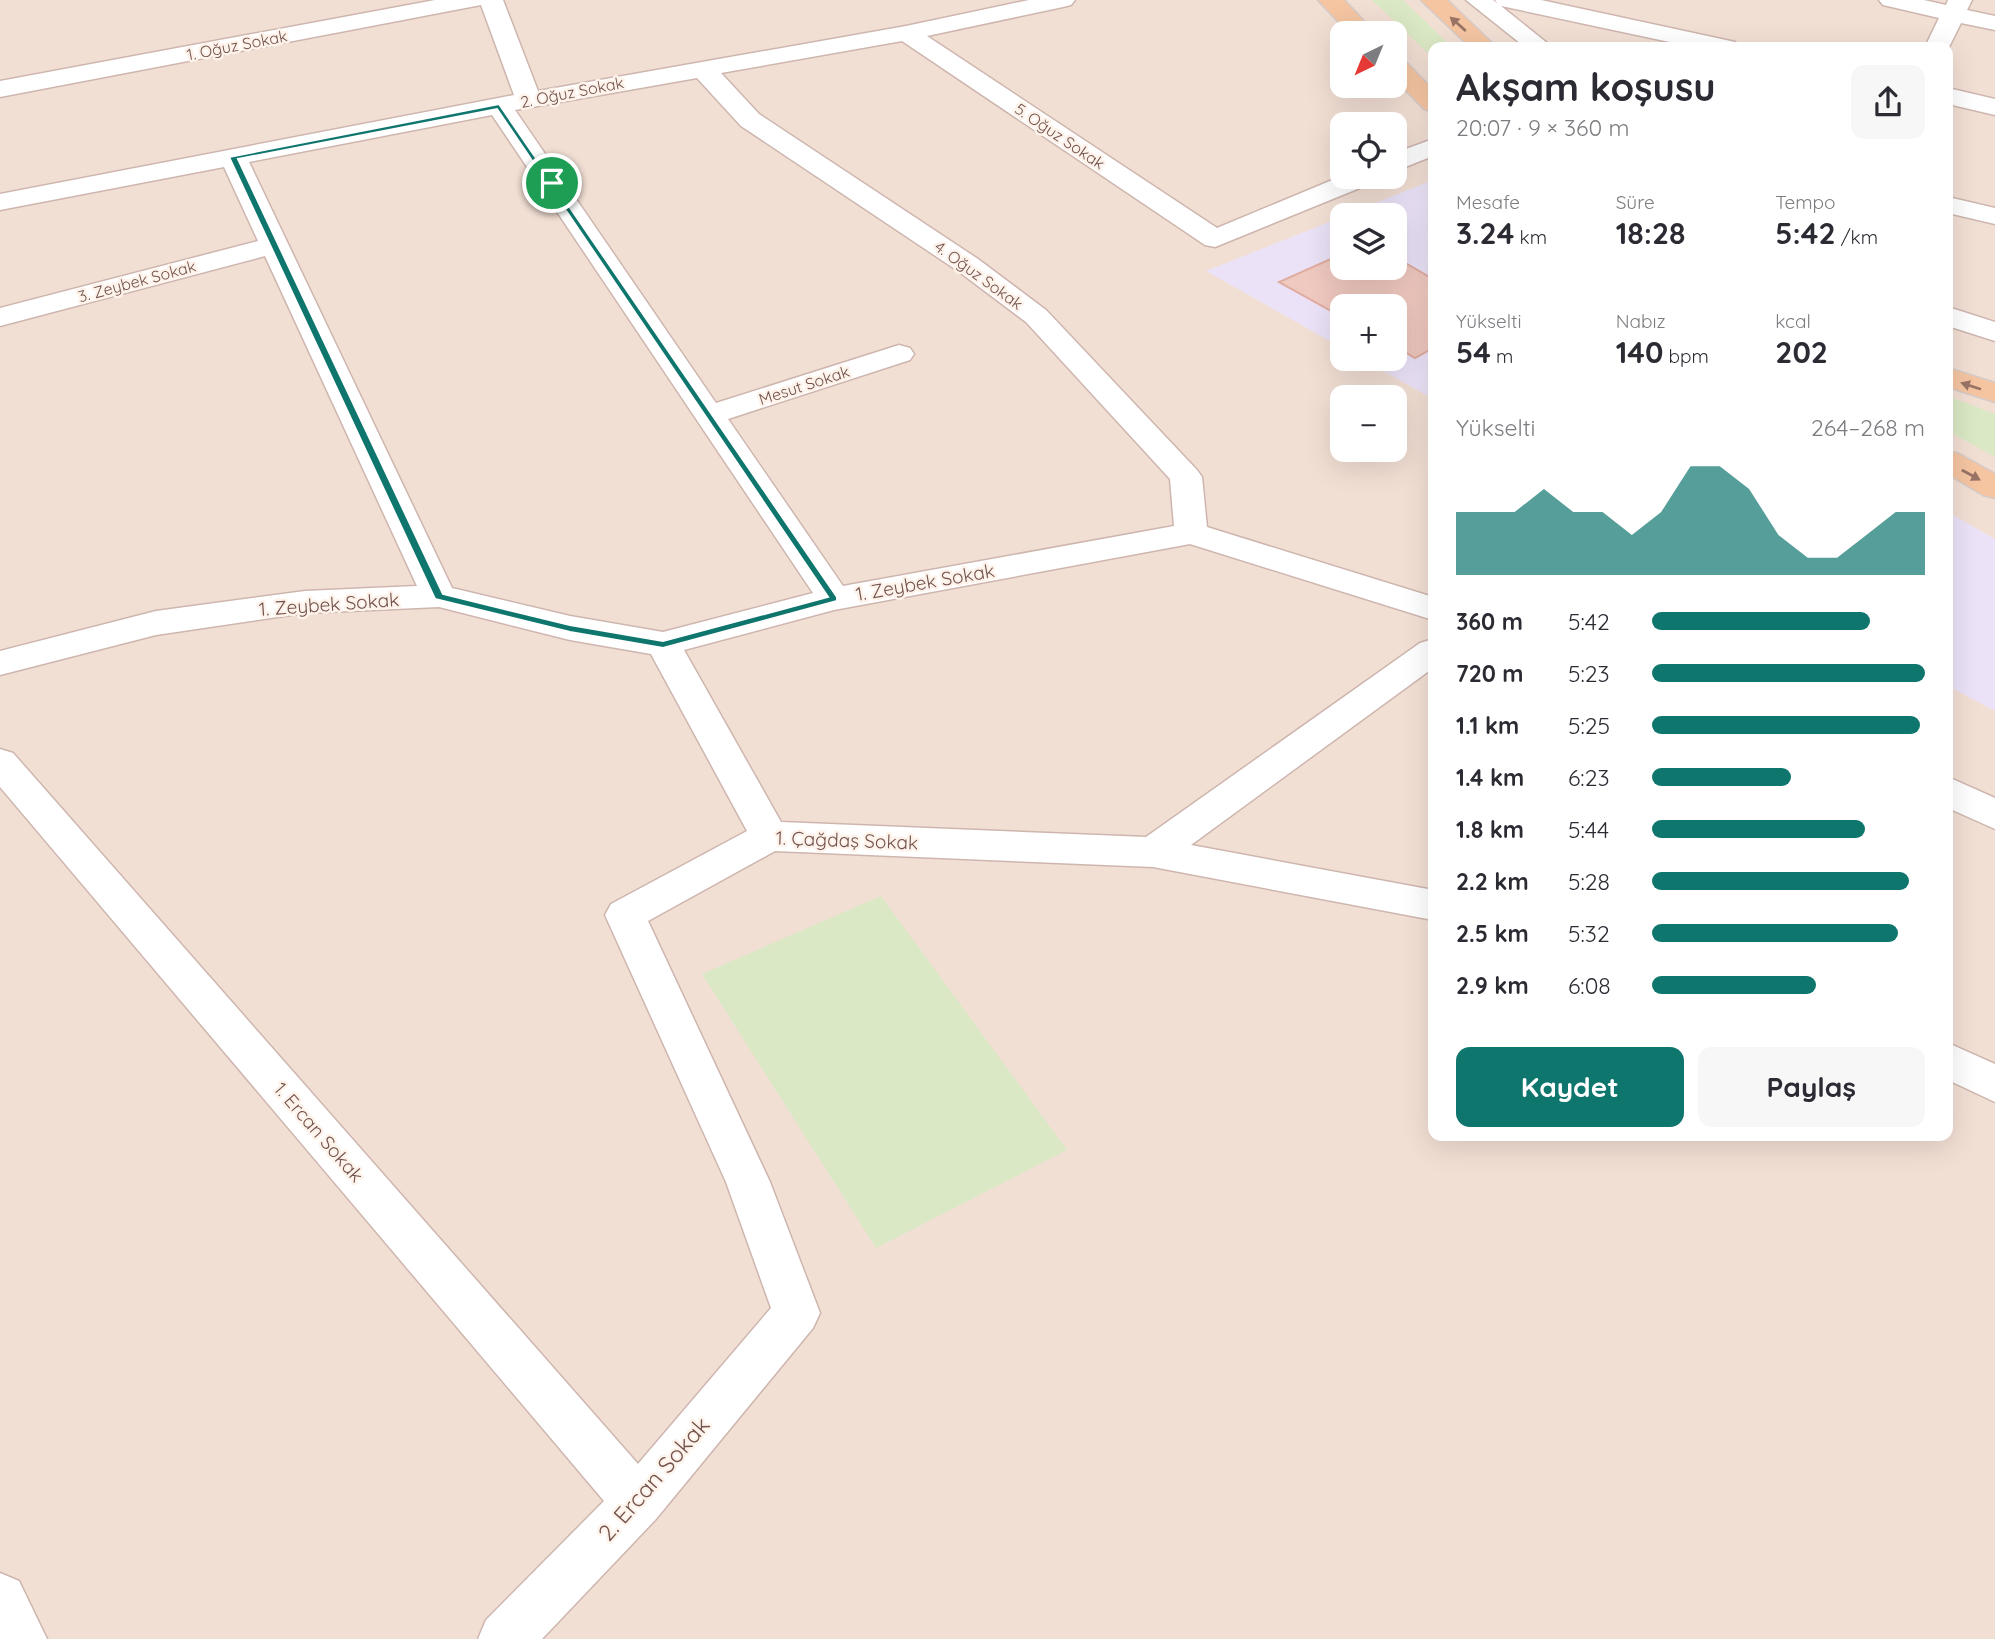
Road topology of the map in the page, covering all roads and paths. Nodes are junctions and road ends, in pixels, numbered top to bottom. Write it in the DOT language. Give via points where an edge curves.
graph roads {
  1 [pos="473,0"];
  2 [pos="491,0"];
  3 [pos="1063,0"];
  4 [pos="1329,0"];
  5 [pos="1433,0"];
  6 [pos="1478,0"];
  7 [pos="1507,0"];
  8 [pos="1891,0"];
  9 [pos="1956,7"];
  10 [pos="1351,21"];
  11 [pos="1995,23"];
  12 [pos="906,33"];
  13 [pos="1479,42"];
  14 [pos="1533,42"];
  15 [pos="1703,42"];
  16 [pos="1939,42"];
  17 [pos="702,68"];
  18 [pos="1407,77"];
  19 [pos="0,89"];
  20 [pos="1953,97"];
  21 [pos="1428,99"];
  22 [pos="529,100"];
  23 [pos="499,106"];
  24 [pos="1995,107"];
  25 [pos="1428,149"];
  26 [pos="233,157"];
  27 [pos="1407,158"];
  28 [pos="1334,189"];
  29 [pos="0,202"];
  30 [pos="1953,206"];
  31 [pos="1995,216"];
  32 [pos="274,245"];
  33 [pos="0,317"];
  34 [pos="1953,318"];
  35 [pos="1995,332"];
  36 [pos="899,355"];
  37 [pos="1953,379"];
  38 [pos="1995,393"];
  39 [pos="709,415"];
  40 [pos="1953,464"];
  41 [pos="1995,488"];
  42 [pos="1191,533"];
  43 [pos="439,596"];
  44 [pos="834,599"];
  45 [pos="1428,608"];
  46 [pos="663,645"];
  47 [pos="1428,654"];
  48 [pos="0,663"];
  49 [pos="0,762"];
  50 [pos="1953,794"];
  51 [pos="1995,815"];
  52 [pos="769,836"];
  53 [pos="1153,852"];
  54 [pos="1428,904"];
  55 [pos="1953,1063"];
  56 [pos="1995,1084"];
  57 [pos="796,1313"];
  58 [pos="638,1502"];
  59 [pos="505,1639"];
  1 -- 19 [label="street, 1. Oğuz Sokak"];
  2 -- 22 [label="street"];
  3 -- 12 [label="street, 2. Oğuz Sokak"];
  4 -- 10 [label="main road"];
  13 -- 5 [label="main road, one-way"];
  6 -- 14 [label="street"];
  7 -- 15 [label="street"];
  8 -- 9 [label="street"];
  9 -- 11 [label="street"];
  9 -- 16 [label="street"];
  12 -- 17 [label="street, 2. Oğuz Sokak"];
  12 -- 28 [label="street, 5. Oğuz Sokak" via="1215,239"];
  17 -- 22 [label="street, 2. Oğuz Sokak"];
  17 -- 42 [label="street, 4. Oğuz Sokak" via="750,120 968,265 1036,316 1186,477"];
  18 -- 21 [label="main road"];
  20 -- 24 [label="street"];
  22 -- 23 [label="street, 2. Oğuz Sokak"];
  23 -- 26 [label="street, 2. Oğuz Sokak"];
  23 -- 39 [label="street"];
  25 -- 27 [label="street"];
  26 -- 29 [label="street, 2. Oğuz Sokak"];
  26 -- 32 [label="street"];
  30 -- 31 [label="street"];
  32 -- 33 [label="street, 3. Zeybek Sokak"];
  32 -- 43 [label="street"];
  34 -- 35 [label="street"];
  36 -- 39 [label="street, Mesut Sokak"];
  38 -- 37 [label="main road, one-way"];
  39 -- 44 [label="street"];
  40 -- 41 [label="main road, one-way"];
  42 -- 44 [label="street, 1. Zeybek Sokak"];
  42 -- 45 [label="street, 1. Zeybek Sokak"];
  43 -- 46 [label="street, 1. Zeybek Sokak"];
  43 -- 48 [label="street, 1. Zeybek Sokak" via="305,602 156,623"];
  44 -- 46 [label="street, 1. Zeybek Sokak"];
  46 -- 52 [label="street"];
  47 -- 53 [label="street"];
  49 -- 58 [label="street, 1. Ercan Sokak"];
  50 -- 51 [label="street"];
  52 -- 53 [label="street, 1. Çağdaş Sokak"];
  52 -- 57 [label="street, 1. Çağdaş Sokak" via="625,915 748,1182"];
  53 -- 54 [label="street, 1. Çağdaş Sokak"];
  55 -- 56 [label="street"];
  57 -- 58 [label="street, 2. Ercan Sokak"];
  58 -- 59 [label="street, 2. Ercan Sokak"];
}
